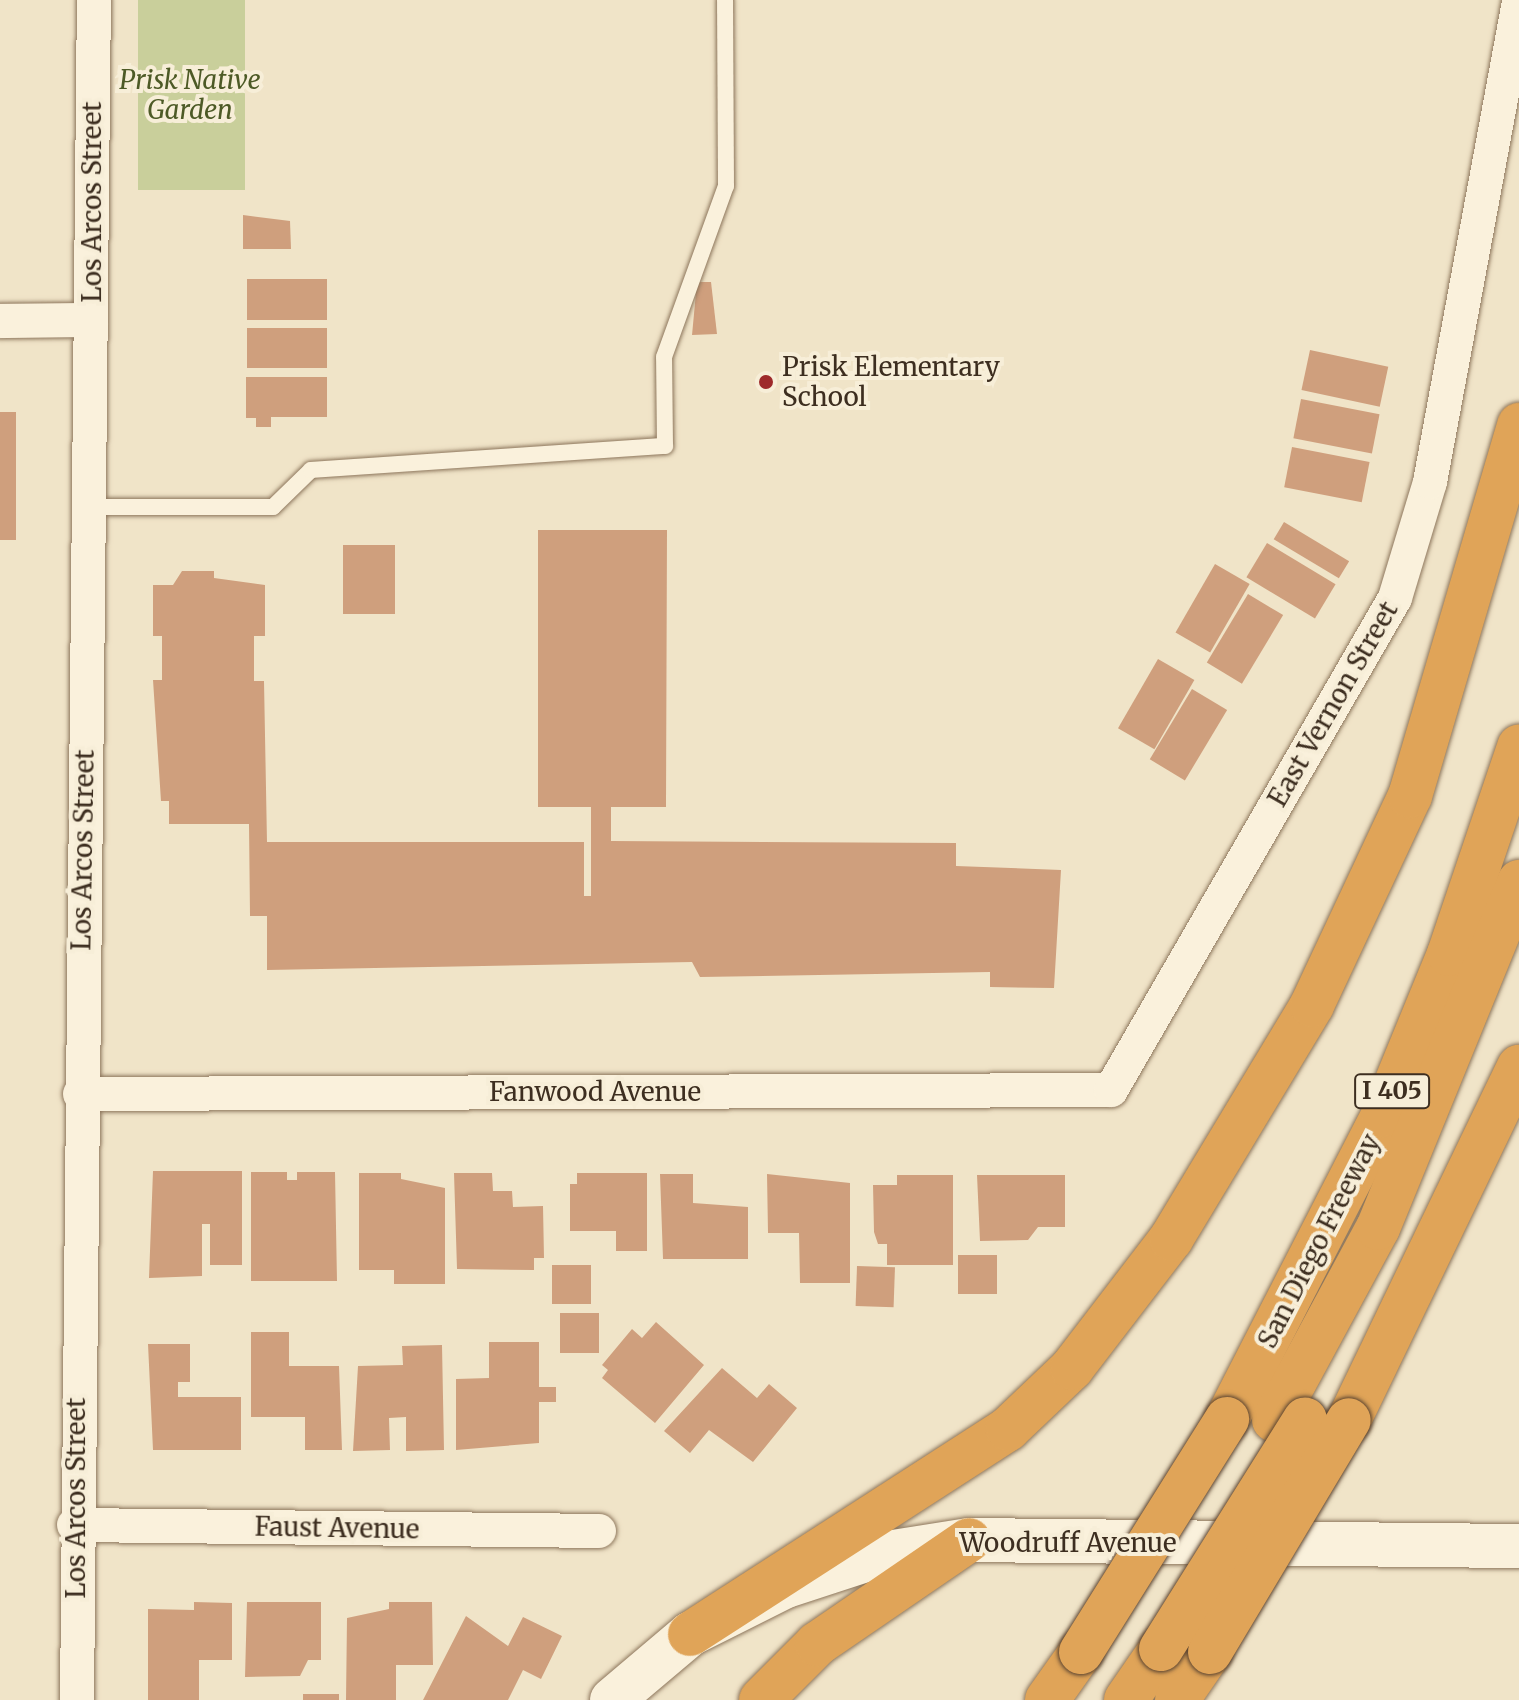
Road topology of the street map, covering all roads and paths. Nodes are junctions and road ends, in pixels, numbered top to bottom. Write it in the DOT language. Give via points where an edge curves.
graph roads {
  1 [pos="94,0"];
  2 [pos="725,0"];
  3 [pos="1519,0"];
  4 [pos="91,320"];
  5 [pos="0,321"];
  6 [pos="1519,425"];
  7 [pos="88,507"];
  8 [pos="1519,747"];
  9 [pos="1519,882"];
  10 [pos="1519,947"];
  11 [pos="1519,1067"];
  12 [pos="1111,1090"];
  13 [pos="80,1094"];
  14 [pos="1290,1420"];
  15 [pos="74,1525"];
  16 [pos="599,1531"];
  17 [pos="969,1540"];
  18 [pos="1519,1546"];
  19 [pos="690,1634"];
  20 [pos="1149,1650"];
  21 [pos="77,1700"];
  22 [pos="612,1700"];
  23 [pos="761,1700"];
  24 [pos="1047,1700"];
  25 [pos="1101,1700"];
  26 [pos="1126,1700"];
  27 [pos="1177,1700"];
  1 -- 4 [label="street, Los Arcos Street"];
  2 -- 7 [label="lane" via="726,186 664,357 665,446 311,470 273,507"];
  3 -- 12 [label="street, East Vernon Street" via="1430,482 1395,598"];
  4 -- 5 [label="street"];
  4 -- 7 [label="street, Los Arcos Street"];
  6 -- 19 [label="highway" via="1410,796 1312,1005 1171,1239 1072,1368 1008,1429"];
  7 -- 13 [label="street, Los Arcos Street"];
  8 -- 24 [label="highway, San Diego Freeway / I 405, bridge" via="1449,954 1383,1115 1227,1419"];
  9 -- 14 [label="highway" via="1378,1228"];
  10 -- 14 [label="highway" via="1481,1052"];
  11 -- 27 [label="highway, bridge" via="1349,1420"];
  12 -- 13 [label="street, Fanwood Avenue"];
  13 -- 15 [label="street, Los Arcos Street"];
  14 -- 20 [label="highway"];
  15 -- 16 [label="street, Faust Avenue"];
  15 -- 21 [label="street, Los Arcos Street"];
  17 -- 18 [label="main road, Woodruff Avenue"];
  17 -- 19 [label="main road, Woodruff Avenue" via="887,1553 786,1586"];
  17 -- 23 [label="highway" via="817,1644"];
  19 -- 22 [label="main road, Woodruff Avenue"];
  20 -- 25 [label="highway"];
  20 -- 26 [label="highway"];
}
